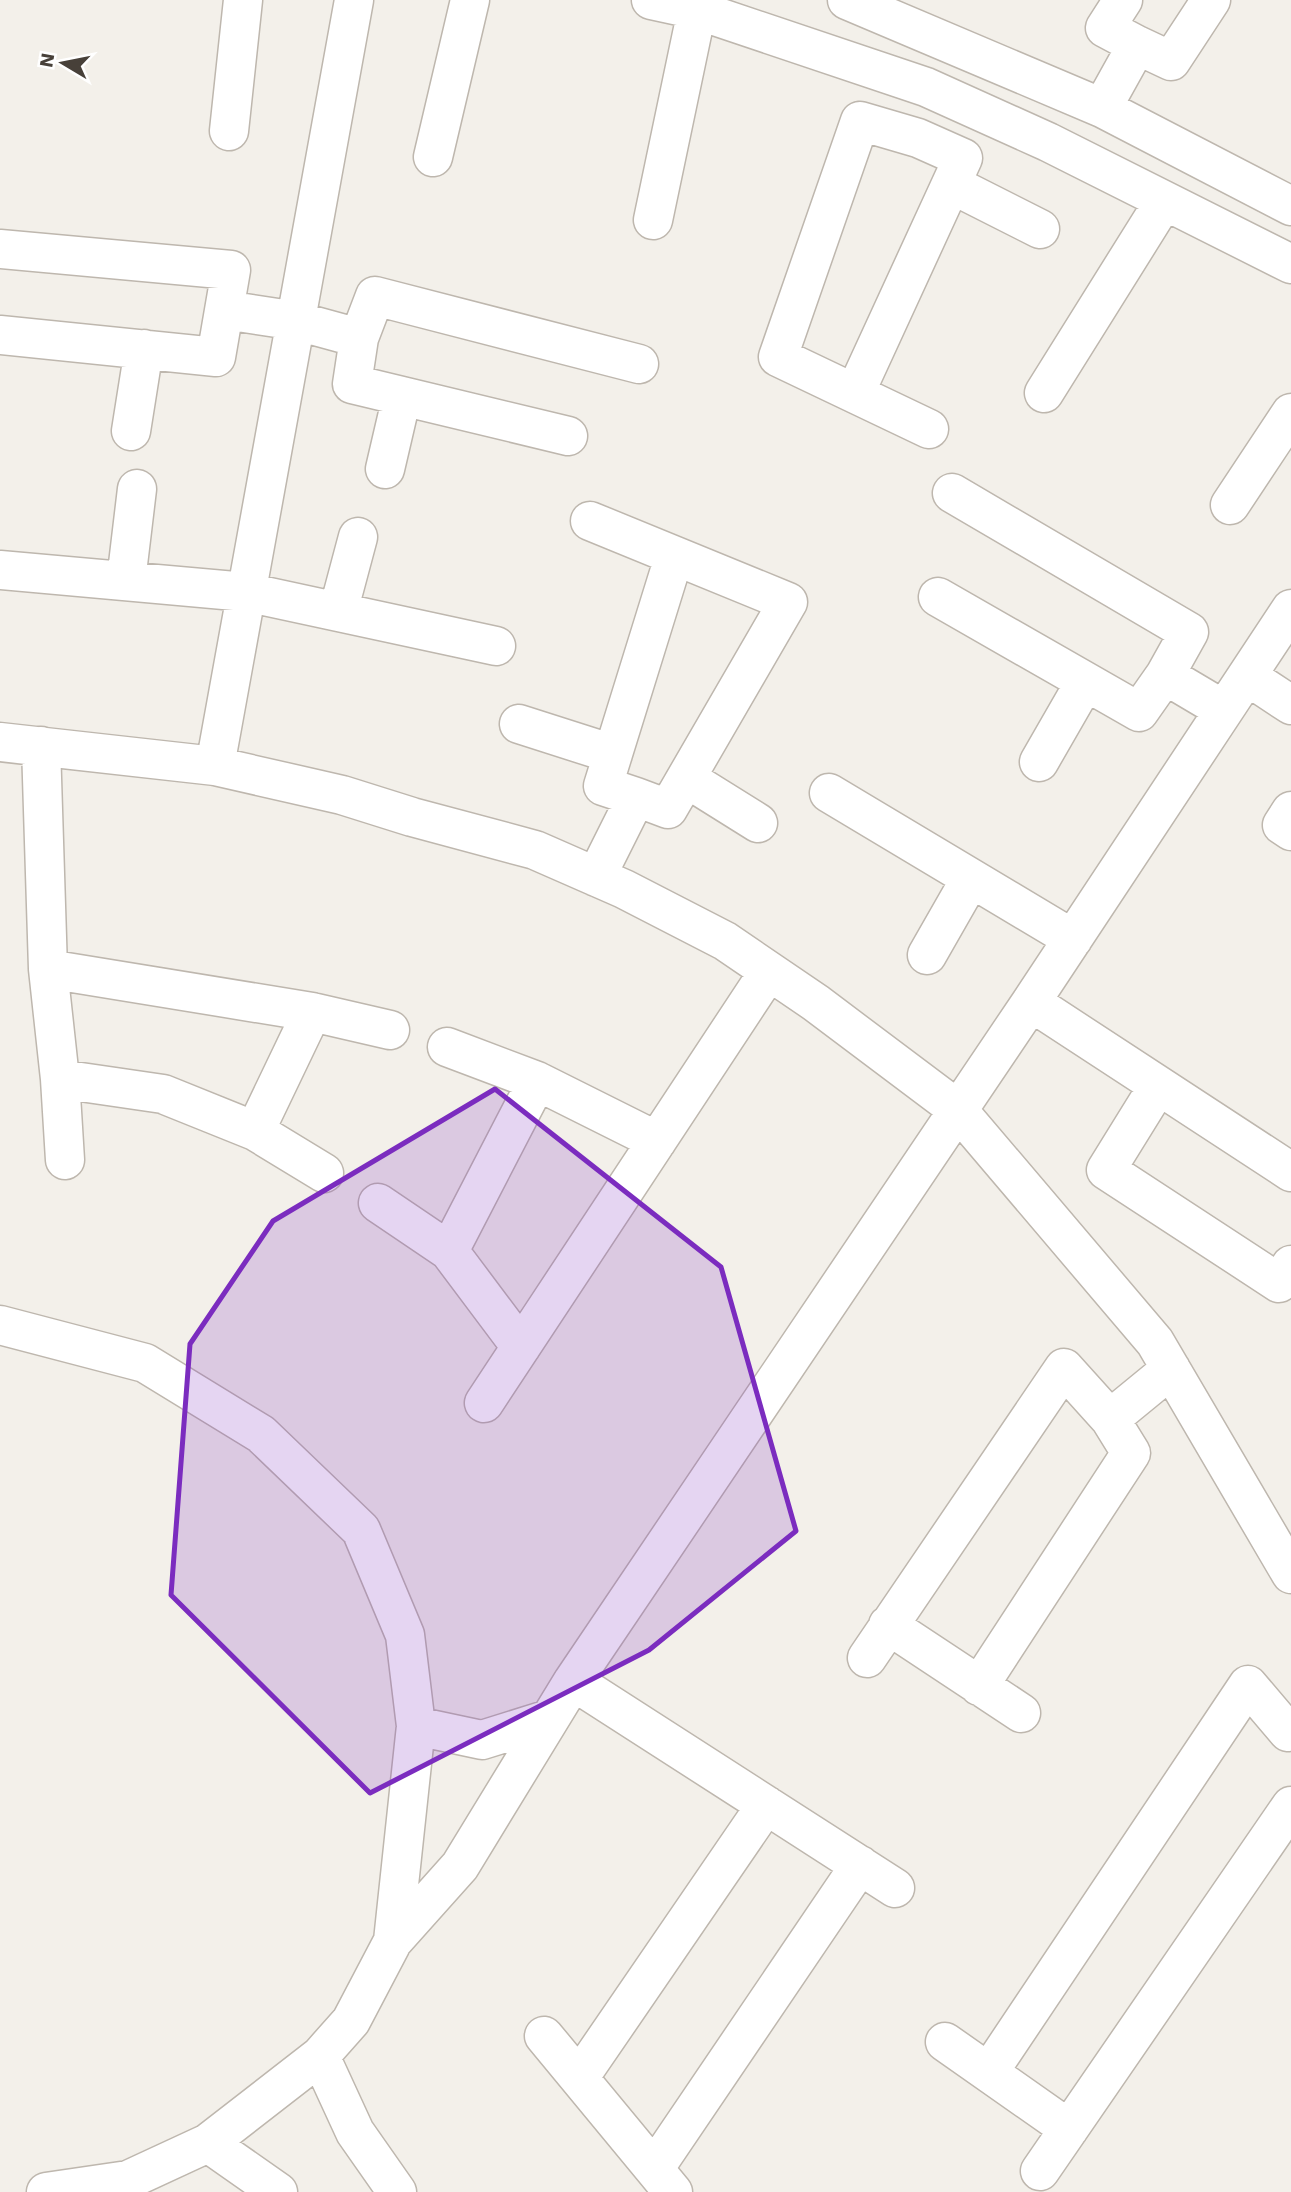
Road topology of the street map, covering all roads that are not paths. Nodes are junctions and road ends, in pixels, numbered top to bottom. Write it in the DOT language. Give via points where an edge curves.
graph roads {
  1 [pos="243,0"];
  2 [pos="354,0"];
  3 [pos="470,0"];
  4 [pos="651,0"];
  5 [pos="846,0"];
  6 [pos="1123,0"];
  7 [pos="1211,0"];
  8 [pos="697,10"];
  9 [pos="1137,46"];
  10 [pos="934,91"];
  11 [pos="1102,108"];
  12 [pos="229,131"];
  13 [pos="918,138"];
  14 [pos="433,158"];
  15 [pos="951,184"];
  16 [pos="1164,201"];
  17 [pos="1291,206"];
  18 [pos="653,220"];
  19 [pos="1040,229"];
  20 [pos="0,249"];
  21 [pos="1291,264"];
  22 [pos="225,310"];
  23 [pos="297,321"];
  24 [pos="0,335"];
  25 [pos="359,338"];
  26 [pos="144,349"];
  27 [pos="639,364"];
  28 [pos="855,393"];
  29 [pos="1044,393"];
  30 [pos="402,396"];
  31 [pos="1291,413"];
  32 [pos="929,429"];
  33 [pos="131,431"];
  34 [pos="568,436"];
  35 [pos="384,469"];
  36 [pos="138,489"];
  37 [pos="952,493"];
  38 [pos="1230,505"];
  39 [pos="590,521"];
  40 [pos="358,537"];
  41 [pos="674,557"];
  42 [pos="0,570"];
  43 [pos="126,581"];
  44 [pos="246,592"];
  45 [pos="938,597"];
  46 [pos="1291,609"];
  47 [pos="338,611"];
  48 [pos="496,646"];
  49 [pos="1165,675"];
  50 [pos="1247,676"];
  51 [pos="1085,682"];
  52 [pos="1291,705"];
  53 [pos="1224,710"];
  54 [pos="519,724"];
  55 [pos="0,741"];
  56 [pos="41,746"];
  57 [pos="612,754"];
  58 [pos="1039,762"];
  59 [pos="215,766"];
  60 [pos="686,778"];
  61 [pos="829,793"];
  62 [pos="636,797"];
  63 [pos="1291,811"];
  64 [pos="758,823"];
  65 [pos="1291,831"];
  66 [pos="596,877"];
  67 [pos="971,878"];
  68 [pos="1073,939"];
  69 [pos="927,955"];
  70 [pos="48,969"];
  71 [pos="769,971"];
  72 [pos="1031,1002"];
  73 [pos="312,1012"];
  74 [pos="390,1030"];
  75 [pos="447,1047"];
  76 [pos="60,1079"];
  77 [pos="537,1081"];
  78 [pos="1158,1086"];
  79 [pos="957,1109"];
  80 [pos="255,1131"];
  81 [pos="657,1141"];
  82 [pos="65,1160"];
  83 [pos="1291,1172"];
  84 [pos="324,1173"];
  85 [pos="378,1203"];
  86 [pos="449,1251"];
  87 [pos="1291,1265"];
  88 [pos="0,1325"];
  89 [pos="521,1347"];
  90 [pos="1171,1369"];
  91 [pos="484,1403"];
  92 [pos="1110,1419"];
  93 [pos="1291,1574"];
  94 [pos="888,1625"];
  95 [pos="867,1658"];
  96 [pos="573,1681"];
  97 [pos="979,1686"];
  98 [pos="1021,1713"];
  99 [pos="549,1719"];
  100 [pos="416,1726"];
  101 [pos="1290,1732"];
  102 [pos="766,1805"];
  103 [pos="1291,1806"];
  104 [pos="860,1866"];
  105 [pos="895,1888"];
  106 [pos="393,1941"];
  107 [pos="544,2036"];
  108 [pos="945,2042"];
  109 [pos="320,2056"];
  110 [pos="989,2072"];
  111 [pos="579,2078"];
  112 [pos="1069,2129"];
  113 [pos="208,2143"];
  114 [pos="1040,2171"];
  115 [pos="663,2180"];
  116 [pos="46,2192"];
  117 [pos="278,2192"];
  118 [pos="397,2192"];
  1 -- 12 [label="street"];
  2 -- 23 [label="street"];
  3 -- 14 [label="street"];
  4 -- 8 [label="street"];
  5 -- 11 [label="street"];
  6 -- 9 [label="street" via="1105,28"];
  7 -- 9 [label="street" via="1171,61"];
  8 -- 10 [label="street"];
  8 -- 18 [label="street"];
  9 -- 11 [label="street"];
  10 -- 13 [label="street"];
  10 -- 16 [label="street"];
  11 -- 17 [label="street"];
  13 -- 15 [label="street" via="963,158"];
  13 -- 28 [label="street" via="860,121 778,357"];
  15 -- 19 [label="street"];
  15 -- 28 [label="street"];
  16 -- 21 [label="street"];
  16 -- 29 [label="street"];
  20 -- 22 [label="street" via="231,270"];
  22 -- 23 [label="street"];
  22 -- 26 [label="street" via="216,357"];
  23 -- 25 [label="street"];
  23 -- 44 [label="street"];
  24 -- 26 [label="street"];
  25 -- 27 [label="street" via="375,296"];
  25 -- 30 [label="street" via="352,384"];
  26 -- 33 [label="street"];
  28 -- 32 [label="street"];
  30 -- 34 [label="street"];
  30 -- 35 [label="street"];
  31 -- 38 [label="street"];
  36 -- 43 [label="street"];
  37 -- 49 [label="street" via="1189,632"];
  39 -- 41 [label="street"];
  40 -- 47 [label="street"];
  41 -- 57 [label="street"];
  41 -- 60 [label="street" via="788,602"];
  42 -- 43 [label="street"];
  43 -- 44 [label="street"];
  44 -- 47 [label="street"];
  44 -- 59 [label="street"];
  45 -- 51 [label="street"];
  46 -- 50 [label="street"];
  47 -- 48 [label="street"];
  49 -- 51 [label="street" via="1139,712"];
  49 -- 53 [label="street"];
  50 -- 52 [label="street"];
  50 -- 53 [label="street"];
  51 -- 58 [label="street"];
  53 -- 68 [label="street"];
  54 -- 57 [label="street"];
  55 -- 56 [label="street"];
  56 -- 59 [label="street"];
  56 -- 70 [label="street"];
  57 -- 62 [label="street" via="603,786"];
  59 -- 66 [label="street" via="342,795 536,850"];
  60 -- 62 [label="street" via="668,809"];
  60 -- 64 [label="street"];
  61 -- 67 [label="street"];
  62 -- 66 [label="street"];
  63 -- 65 [label="street" via="1282,825"];
  66 -- 71 [label="street" via="725,941"];
  67 -- 68 [label="street"];
  67 -- 69 [label="street"];
  68 -- 72 [label="street"];
  70 -- 73 [label="street"];
  70 -- 76 [label="street"];
  71 -- 79 [label="street"];
  71 -- 81 [label="street"];
  72 -- 78 [label="street"];
  72 -- 79 [label="street"];
  73 -- 74 [label="street"];
  73 -- 80 [label="street"];
  75 -- 77 [label="street"];
  76 -- 80 [label="street" via="163,1094"];
  76 -- 82 [label="street"];
  77 -- 81 [label="street"];
  77 -- 86 [label="street"];
  78 -- 83 [label="street"];
  78 -- 87 [label="street" via="1105,1170 1279,1283"];
  79 -- 90 [label="street" via="1155,1342"];
  79 -- 96 [label="street"];
  80 -- 84 [label="street"];
  81 -- 89 [label="street"];
  85 -- 86 [label="street"];
  86 -- 89 [label="street"];
  88 -- 100 [label="street" via="145,1363 261,1434 341,1510 361,1530 405,1634"];
  89 -- 91 [label="street"];
  90 -- 92 [label="street"];
  90 -- 93 [label="street"];
  92 -- 94 [label="street" via="1064,1368"];
  92 -- 97 [label="street" via="1131,1453"];
  94 -- 95 [label="street"];
  94 -- 97 [label="street"];
  96 -- 99 [label="street"];
  96 -- 102 [label="street"];
  97 -- 98 [label="street"];
  99 -- 100 [label="street" via="482,1740"];
  99 -- 106 [label="street" via="460,1866"];
  100 -- 106 [label="street"];
  101 -- 110 [label="street" via="1248,1685"];
  102 -- 104 [label="street"];
  102 -- 111 [label="street"];
  103 -- 112 [label="street"];
  104 -- 105 [label="street"];
  104 -- 115 [label="street"];
  106 -- 109 [label="street" via="351,2021"];
  107 -- 111 [label="street"];
  108 -- 110 [label="street"];
  109 -- 113 [label="street"];
  109 -- 118 [label="street" via="355,2132"];
  110 -- 112 [label="street"];
  111 -- 115 [label="street"];
  112 -- 114 [label="street"];
  113 -- 116 [label="street" via="128,2180"];
  113 -- 117 [label="street"];
}
